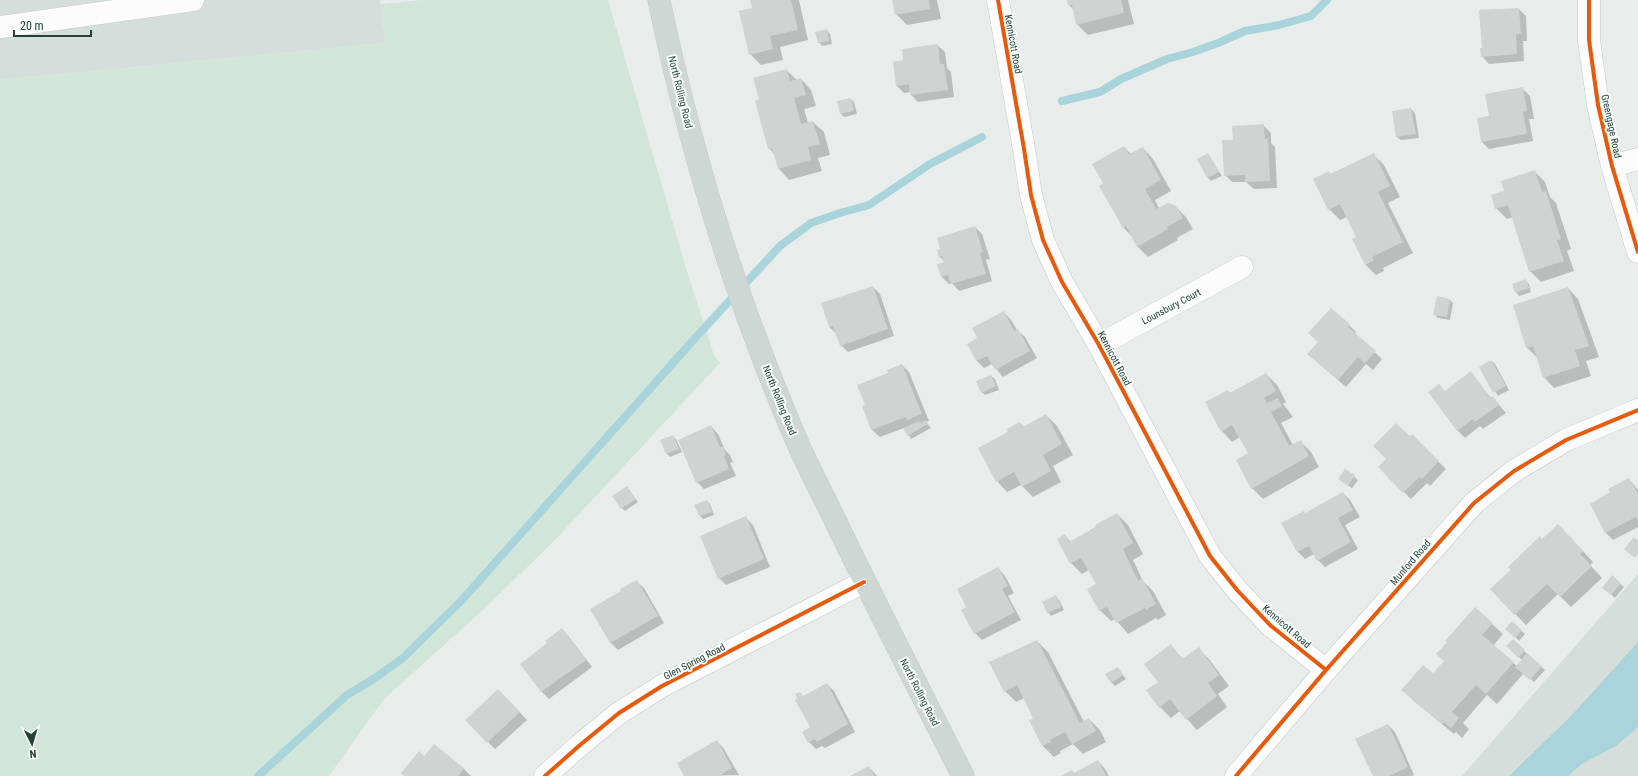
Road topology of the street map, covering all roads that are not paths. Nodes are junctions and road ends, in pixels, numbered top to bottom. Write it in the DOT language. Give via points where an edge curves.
graph roads {
  1 [pos="193,0"];
  2 [pos="659,0"];
  3 [pos="998,0"];
  4 [pos="1588,0"];
  5 [pos="0,27"];
  6 [pos="1638,159"];
  7 [pos="1612,166"];
  8 [pos="1638,252"];
  9 [pos="1242,267"];
  10 [pos="1099,345"];
  11 [pos="1638,410"];
  12 [pos="864,582"];
  13 [pos="1326,670"];
  14 [pos="545,776"];
  15 [pos="963,776"];
  16 [pos="1236,776"];
  1 -- 5 [label="street"];
  2 -- 12 [label="main road, North Rolling Road" via="682,100 730,269 748,321 790,427"];
  3 -- 10 [label="street, Kennicott Road" via="1031,195 1043,240 1062,282"];
  4 -- 7 [label="street, Greengage Road" via="1590,48 1598,105"];
  6 -- 7 [label="street"];
  7 -- 8 [label="street, Greengage Road"];
  9 -- 10 [label="street, Lounsbury Court"];
  10 -- 13 [label="street, Kennicott Road" via="1210,556 1270,625"];
  11 -- 13 [label="street, Munford Road" via="1566,440 1514,471 1474,503"];
  12 -- 14 [label="street, Glen Spring Road" via="662,686 620,712"];
  12 -- 15 [label="main road, North Rolling Road"];
  13 -- 16 [label="street, Munford Road"];
}
